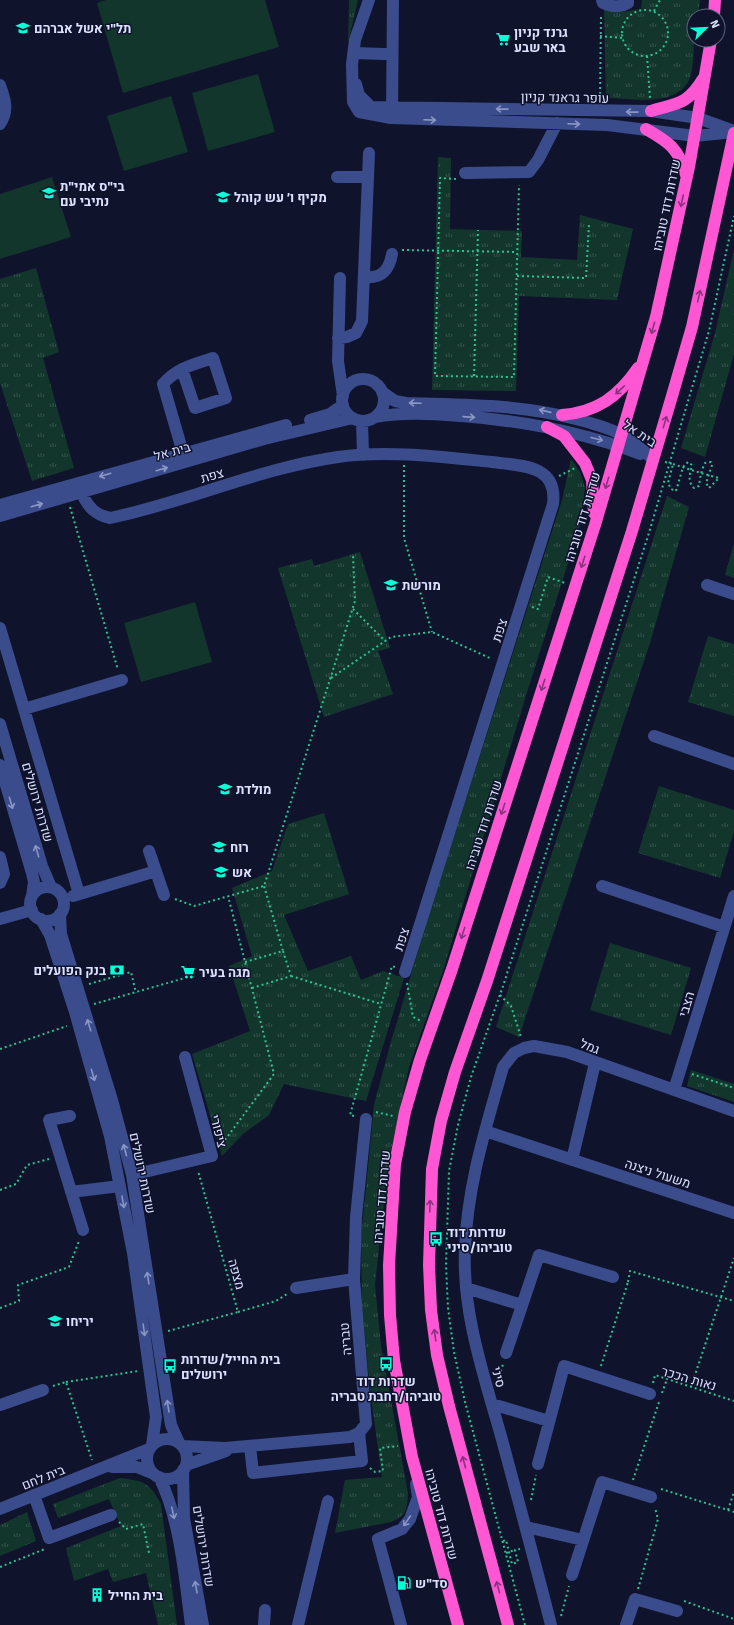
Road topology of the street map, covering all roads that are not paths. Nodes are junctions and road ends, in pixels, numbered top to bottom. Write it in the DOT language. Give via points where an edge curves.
graph roads {
  1 [pos="369,0"];
  2 [pos="394,0"];
  3 [pos="602,0"];
  4 [pos="628,0"];
  5 [pos="710,48"];
  6 [pos="354,53"];
  7 [pos="386,54"];
  8 [pos="706,73"];
  9 [pos="0,86"];
  10 [pos="651,112"];
  11 [pos="392,113"];
  12 [pos="698,118"];
  13 [pos="557,123"];
  14 [pos="0,124"];
  15 [pos="646,129"];
  16 [pos="734,132"];
  17 [pos="695,136"];
  18 [pos="369,153"];
  19 [pos="338,176"];
  20 [pos="464,176"];
  21 [pos="368,177"];
  22 [pos="687,177"];
  23 [pos="396,252"];
  24 [pos="364,277"];
  25 [pos="340,278"];
  26 [pos="338,338"];
  27 [pos="338,357"];
  28 [pos="644,359"];
  29 [pos="182,368"];
  30 [pos="361,380"];
  31 [pos="382,392"];
  32 [pos="343,400"];
  33 [pos="562,415"];
  34 [pos="375,417"];
  35 [pos="358,419"];
  36 [pos="547,427"];
  37 [pos="620,440"];
  38 [pos="183,453"];
  39 [pos="363,455"];
  40 [pos="653,459"];
  41 [pos="82,492"];
  42 [pos="0,505"];
  43 [pos="0,516"];
  44 [pos="594,525"];
  45 [pos="707,585"];
  46 [pos="734,594"];
  47 [pos="0,628"];
  48 [pos="122,680"];
  49 [pos="24,709"];
  50 [pos="0,724"];
  51 [pos="654,736"];
  52 [pos="734,764"];
  53 [pos="0,765"];
  54 [pos="149,851"];
  55 [pos="0,857"];
  56 [pos="156,871"];
  57 [pos="0,883"];
  58 [pos="602,886"];
  59 [pos="50,887"];
  60 [pos="79,894"];
  61 [pos="164,895"];
  62 [pos="32,896"];
  63 [pos="734,896"];
  64 [pos="63,899"];
  65 [pos="32,910"];
  66 [pos="60,914"];
  67 [pos="0,918"];
  68 [pos="41,920"];
  69 [pos="724,927"];
  70 [pos="405,972"];
  71 [pos="185,1057"];
  72 [pos="595,1063"];
  73 [pos="674,1090"];
  74 [pos="734,1111"];
  75 [pos="370,1115"];
  76 [pos="70,1116"];
  77 [pos="485,1131"];
  78 [pos="572,1160"];
  79 [pos="132,1175"];
  80 [pos="120,1186"];
  81 [pos="71,1192"];
  82 [pos="734,1213"];
  83 [pos="84,1230"];
  84 [pos="613,1277"];
  85 [pos="354,1279"];
  86 [pos="296,1288"];
  87 [pos="466,1288"];
  88 [pos="522,1305"];
  89 [pos="506,1353"];
  90 [pos="43,1390"];
  91 [pos="657,1396"];
  92 [pos="492,1404"];
  93 [pos="0,1405"];
  94 [pos="549,1421"];
  95 [pos="358,1433"];
  96 [pos="181,1445"];
  97 [pos="244,1446"];
  98 [pos="151,1447"];
  99 [pos="412,1457"];
  100 [pos="538,1464"];
  101 [pos="184,1467"];
  102 [pos="96,1470"];
  103 [pos="156,1476"];
  104 [pos="34,1495"];
  105 [pos="651,1497"];
  106 [pos="328,1502"];
  107 [pos="0,1509"];
  108 [pos="111,1515"];
  109 [pos="526,1527"];
  110 [pos="583,1540"];
  111 [pos="572,1575"];
  112 [pos="265,1610"];
  113 [pos="677,1611"];
  114 [pos="556,1621"];
  115 [pos="191,1625"];
  116 [pos="203,1625"];
  117 [pos="264,1625"];
  118 [pos="298,1625"];
  119 [pos="401,1625"];
  120 [pos="458,1625"];
  121 [pos="508,1625"];
  122 [pos="626,1625"];
  1 -- 6 [label="street"];
  2 -- 11 [label="street"];
  3 -- 4 [label="street" via="610,6 623,6"];
  5 -- 8 [label="highway, שדרות דוד טוביהו"];
  6 -- 7 [label="street"];
  6 -- 11 [label="street" via="353,102 359,112"];
  8 -- 10 [label="highway" via="697,89 685,102"];
  8 -- 12 [label="highway, שדרות דוד טוביהו"];
  9 -- 14 [label="street" via="6,115"];
  10 -- 11 [label="street, עופר גראנד קניון, one-way"];
  10 -- 12 [label="street, עופר גראנד קניון"];
  11 -- 13 [label="street, עופר גראנד קניון, one-way"];
  12 -- 16 [label="street, עופר גראנד קניון"];
  12 -- 17 [label="highway, שדרות דוד טוביהו"];
  13 -- 15 [label="street, עופר גראנד קניון, one-way"];
  13 -- 20 [label="street" via="529,172"];
  15 -- 17 [label="street, עופר גראנד קניון"];
  15 -- 22 [label="highway" via="666,140 674,149 681,158"];
  16 -- 17 [label="street, עופר גראנד קניון"];
  40 -- 16 [label="highway, one-way" via="692,327"];
  17 -- 22 [label="highway, שדרות דוד טוביהו"];
  18 -- 21 [label="street"];
  19 -- 21 [label="street"];
  21 -- 24 [label="street"];
  22 -- 28 [label="highway, שדרות דוד טוביהו, one-way" via="656,317"];
  23 -- 24 [label="street" via="382,274"];
  24 -- 26 [label="street" via="360,328 354,335"];
  25 -- 26 [label="street"];
  26 -- 27 [label="street"];
  27 -- 30 [label="street" via="346,373"];
  27 -- 32 [label="street"];
  28 -- 33 [label="highway, one-way" via="629,382 602,405 580,414"];
  28 -- 37 [label="highway, שדרות דוד טוביהו"];
  29 -- 38 [label="street" via="163,384"];
  30 -- 31 [label="street" via="373,382"];
  30 -- 32 [label="street" via="349,385"];
  33 -- 31 [label="street, בית אל, one-way" via="505,406 395,402"];
  31 -- 34 [label="street" via="383,404"];
  32 -- 35 [label="street" via="346,411"];
  32 -- 38 [label="street, בית אל" via="337,410 319,418"];
  33 -- 37 [label="street, בית אל" via="593,423"];
  34 -- 35 [label="street"];
  34 -- 36 [label="street, בית אל, one-way" via="421,413"];
  35 -- 39 [label="street"];
  41 -- 35 [label="street, בית אל, one-way" via="264,439"];
  36 -- 37 [label="street, בית אל, one-way"];
  36 -- 44 [label="highway" via="564,436 585,463 592,480"];
  37 -- 40 [label="street, בית אל"];
  37 -- 44 [label="highway, שדרות דוד טוביהו, one-way"];
  38 -- 42 [label="street, בית אל, one-way"];
  39 -- 41 [label="street, צפת" via="287,467 110,518 100,516 92,510"];
  39 -- 70 [label="street, צפת" via="452,458 530,468 546,475 555,491"];
  121 -- 40 [label="highway, one-way" via="437,1354 431,1310 429,1265 432,1169 441,1121 455,1072 490,973"];
  43 -- 41 [label="street, בית אל, one-way"];
  44 -- 99 [label="highway, שדרות דוד טוביהו, one-way" via="405,1112 395,1164 389,1265 390,1315 394,1360"];
  45 -- 46 [label="street"];
  47 -- 49 [label="street"];
  48 -- 49 [label="street"];
  49 -- 60 [label="street"];
  59 -- 50 [label="street, שדרות ירושלים, one-way"];
  51 -- 52 [label="street"];
  53 -- 62 [label="street, שדרות ירושלים, one-way" via="32,873"];
  54 -- 56 [label="street"];
  55 -- 57 [label="street" via="4,874"];
  56 -- 60 [label="street"];
  56 -- 61 [label="street"];
  58 -- 69 [label="street"];
  59 -- 62 [label="street" via="40,888"];
  59 -- 64 [label="street" via="59,892"];
  60 -- 64 [label="street"];
  62 -- 65 [label="street"];
  63 -- 69 [label="street, הצבי"];
  64 -- 66 [label="street" via="63,910"];
  65 -- 67 [label="street"];
  65 -- 68 [label="street"];
  66 -- 68 [label="street" via="52,920"];
  79 -- 66 [label="street, שדרות ירושלים, one-way" via="84,1007 60,934"];
  68 -- 80 [label="street, שדרות ירושלים, one-way" via="50,935 78,1023 110,1136"];
  69 -- 73 [label="street, הצבי"];
  71 -- 79 [label="street, ציפורי" via="212,1156"];
  72 -- 73 [label="street, גמל"];
  72 -- 77 [label="street, גמל" via="567,1052 534,1046 514,1054 504,1067"];
  72 -- 78 [label="street"];
  73 -- 74 [label="street, גמל"];
  75 -- 85 [label="street, טבריה" via="356,1217"];
  76 -- 81 [label="street" via="49,1120"];
  77 -- 78 [label="street, משעול ניצנה"];
  77 -- 87 [label="street, סיני" via="467,1209"];
  78 -- 82 [label="street, משעול ניצנה"];
  96 -- 79 [label="street, שדרות ירושלים, one-way" via="171,1425"];
  80 -- 81 [label="street"];
  80 -- 98 [label="street, שדרות ירושלים, one-way" via="133,1254 156,1417"];
  81 -- 83 [label="street"];
  84 -- 88 [label="street" via="539,1255"];
  85 -- 86 [label="street"];
  85 -- 95 [label="street, טבריה" via="366,1414 366,1424"];
  87 -- 88 [label="street"];
  87 -- 92 [label="street, סיני" via="475,1338"];
  88 -- 89 [label="street"];
  90 -- 93 [label="street"];
  91 -- 94 [label="street" via="564,1366"];
  92 -- 94 [label="street"];
  92 -- 109 [label="street, סיני"];
  94 -- 100 [label="street"];
  95 -- 97 [label="street" via="350,1437"];
  95 -- 97 [label="street" via="362,1461 253,1473"];
  96 -- 97 [label="street"];
  96 -- 98 [label="street" via="174,1440 162,1439"];
  96 -- 101 [label="street" via="186,1455"];
  97 -- 101 [label="street"];
  98 -- 102 [label="street, בית לחם"];
  98 -- 103 [label="street" via="147,1460 150,1470"];
  99 -- 119 [label="street, one-way" via="418,1497 410,1519 402,1529 378,1539"];
  99 -- 120 [label="highway, שדרות דוד טוביהו"];
  101 -- 103 [label="street" via="179,1474 170,1478"];
  116 -- 101 [label="street, שדרות ירושלים, one-way" via="184,1518"];
  102 -- 103 [label="street, בית לחם" via="137,1467"];
  102 -- 104 [label="street, בית לחם"];
  103 -- 115 [label="street, שדרות ירושלים, one-way" via="168,1495 173,1515"];
  104 -- 107 [label="street, בית לחם"];
  104 -- 108 [label="street" via="49,1538"];
  105 -- 110 [label="street" via="602,1482"];
  106 -- 118 [label="street"];
  109 -- 110 [label="street"];
  109 -- 114 [label="street, סיני"];
  110 -- 111 [label="street"];
  112 -- 117 [label="street"];
  113 -- 122 [label="street" via="635,1599"];
}
